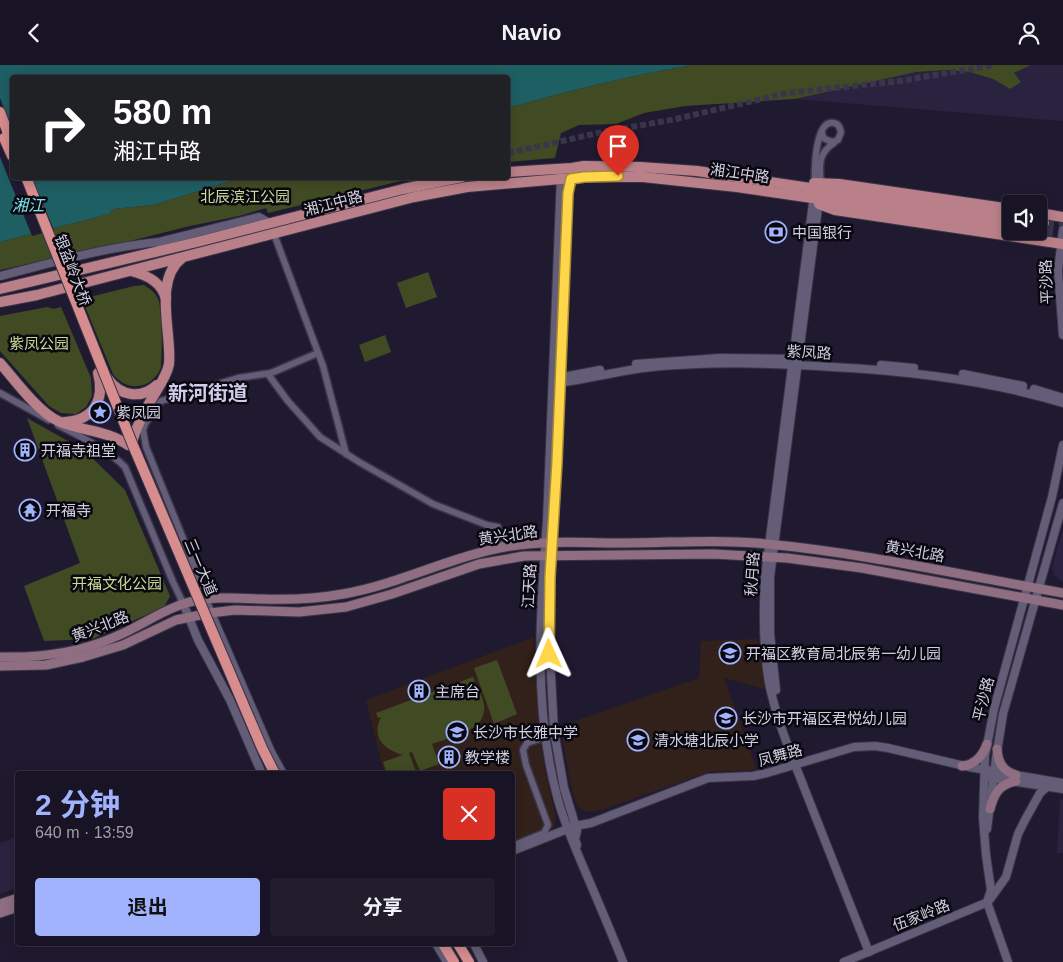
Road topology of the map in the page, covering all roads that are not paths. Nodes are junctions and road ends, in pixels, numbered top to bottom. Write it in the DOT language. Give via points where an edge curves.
graph roads {
  1 [pos="0,112"];
  2 [pos="0,128"];
  3 [pos="822,132"];
  4 [pos="10,139"];
  5 [pos="835,142"];
  6 [pos="10,151"];
  7 [pos="510,172"];
  8 [pos="566,174"];
  9 [pos="22,180"];
  10 [pos="27,180"];
  11 [pos="447,180"];
  12 [pos="817,193"];
  13 [pos="1002,208"];
  14 [pos="1047,214"];
  15 [pos="1002,217"];
  16 [pos="1063,217"];
  17 [pos="269,223"];
  18 [pos="1002,225"];
  19 [pos="1063,229"];
  20 [pos="274,234"];
  21 [pos="143,243"];
  22 [pos="1062,243"];
  23 [pos="169,248"];
  24 [pos="185,256"];
  25 [pos="130,271"];
  26 [pos="0,276"];
  27 [pos="0,289"];
  28 [pos="166,301"];
  29 [pos="0,302"];
  30 [pos="1063,335"];
  31 [pos="318,353"];
  32 [pos="795,362"];
  33 [pos="0,363"];
  34 [pos="101,372"];
  35 [pos="268,373"];
  36 [pos="163,379"];
  37 [pos="556,381"];
  38 [pos="0,393"];
  39 [pos="1063,398"];
  40 [pos="1063,403"];
  41 [pos="56,421"];
  42 [pos="130,444"];
  43 [pos="1063,445"];
  44 [pos="346,454"];
  45 [pos="1063,503"];
  46 [pos="549,543"];
  47 [pos="771,545"];
  48 [pos="501,548"];
  49 [pos="548,556"];
  50 [pos="770,556"];
  51 [pos="1027,586"];
  52 [pos="1038,588"];
  53 [pos="1063,593"];
  54 [pos="1024,597"];
  55 [pos="205,599"];
  56 [pos="1035,600"];
  57 [pos="183,603"];
  58 [pos="1063,605"];
  59 [pos="210,613"];
  60 [pos="189,617"];
  61 [pos="0,657"];
  62 [pos="0,666"];
  63 [pos="546,737"];
  64 [pos="987,744"];
  65 [pos="997,749"];
  66 [pos="798,765"];
  67 [pos="962,766"];
  68 [pos="261,771"];
  69 [pos="267,771"];
  70 [pos="273,771"];
  71 [pos="282,771"];
  72 [pos="984,773"];
  73 [pos="994,775"];
  74 [pos="1016,778"];
  75 [pos="1063,783"];
  76 [pos="1048,786"];
  77 [pos="1063,789"];
  78 [pos="564,807"];
  79 [pos="990,809"];
  80 [pos="599,819"];
  81 [pos="573,830"];
  82 [pos="550,836"];
  83 [pos="560,837"];
  84 [pos="574,843"];
  85 [pos="515,845"];
  86 [pos="515,850"];
  87 [pos="515,855"];
  88 [pos="15,899"];
  89 [pos="990,900"];
  90 [pos="0,904"];
  91 [pos="15,908"];
  92 [pos="0,913"];
  93 [pos="437,946"];
  94 [pos="453,946"];
  95 [pos="454,946"];
  96 [pos="456,946"];
  97 [pos="467,946"];
  98 [pos="474,946"];
  99 [pos="871,951"];
  100 [pos="476,961"];
  101 [pos="448,962"];
  102 [pos="455,962"];
  103 [pos="460,962"];
  104 [pos="624,962"];
  105 [pos="844,962"];
  106 [pos="1008,962"];
  107 [pos="1012,962"];
  1 -- 4 [label="highway"];
  2 -- 6 [label="highway"];
  3 -- 5 [label="street" via="826,140"];
  3 -- 5 [label="street" via="827,124 836,124 841,135"];
  3 -- 12 [label="street" via="814,172"];
  5 -- 12 [label="street" via="822,154"];
  7 -- 8 [label="main road, 湘江中路"];
  8 -- 12 [label="main road, 湘江中路" via="671,179 799,197"];
  8 -- 12 [label="main road, 湘江中路" via="584,166 697,171 760,180"];
  8 -- 20 [label="main road, 湘江中路" via="432,194"];
  8 -- 37 [label="street, 江天路"];
  9 -- 34 [label="highway, 银盆岭大桥" via="52,261"];
  10 -- 34 [label="highway, 银盆岭大桥, bridge"];
  11 -- 17 [label="main road, 湘江中路"];
  12 -- 13 [label="main road, 湘江中路" via="839,184"];
  12 -- 15 [label="main road, 湘江中路"];
  12 -- 18 [label="main road, 湘江中路"];
  12 -- 22 [label="main road, 湘江中路" via="835,210"];
  12 -- 32 [label="street, 秋月路"];
  14 -- 16 [label="main road"];
  17 -- 21 [label="street" via="259,217 159,242"];
  17 -- 23 [label="main road, 湘江中路"];
  19 -- 22 [label="street, 平沙路"];
  20 -- 24 [label="main road, 湘江中路"];
  20 -- 31 [label="street"];
  21 -- 23 [label="street"];
  21 -- 26 [label="street"];
  22 -- 30 [label="street, 平沙路" via="1058,271"];
  23 -- 27 [label="main road, 湘江中路"];
  24 -- 25 [label="main road, 湘江中路"];
  24 -- 28 [label="main road" via="169,274"];
  25 -- 28 [label="main road" via="153,279 162,289"];
  25 -- 29 [label="main road, 湘江中路"];
  28 -- 36 [label="main road" via="169,361"];
  31 -- 35 [label="street"];
  31 -- 44 [label="street"];
  32 -- 37 [label="street, 紫凤路" via="643,369"];
  32 -- 39 [label="street, 紫凤路" via="898,366 946,372 1001,381"];
  32 -- 40 [label="street, 紫凤路" via="946,377 1026,392"];
  32 -- 47 [label="street, 秋月路"];
  33 -- 41 [label="main road"];
  34 -- 36 [label="main road, bridge" via="116,389 129,394 149,391"];
  34 -- 41 [label="main road" via="101,393 91,412 77,420"];
  34 -- 42 [label="highway, 三一大道, bridge"];
  35 -- 44 [label="street" via="320,437"];
  35 -- 55 [label="street" via="238,378 161,401 143,430"];
  36 -- 42 [label="main road"];
  37 -- 46 [label="street, 江天路"];
  38 -- 57 [label="street" via="120,461"];
  41 -- 42 [label="main road"];
  42 -- 69 [label="highway, 三一大道"];
  42 -- 70 [label="highway, 三一大道, bridge"];
  43 -- 51 [label="street, 平沙路"];
  44 -- 48 [label="street" via="433,504 498,527"];
  45 -- 52 [label="street, 平沙路"];
  46 -- 47 [label="main road, 黄兴北路"];
  46 -- 48 [label="main road, 黄兴北路"];
  46 -- 49 [label="street, 江天路"];
  47 -- 50 [label="street, 秋月路"];
  47 -- 51 [label="main road, 黄兴北路" via="866,557"];
  48 -- 55 [label="main road, 黄兴北路" via="452,559 343,594 293,599"];
  49 -- 50 [label="main road, 黄兴北路"];
  49 -- 59 [label="main road, 黄兴北路" via="518,557 470,566 346,607 299,612 235,610"];
  49 -- 63 [label="street, 江天路" via="541,624"];
  49 -- 78 [label="street, 江天路" via="552,705"];
  50 -- 54 [label="main road, 黄兴北路"];
  50 -- 66 [label="street, 秋月路" via="764,618 769,682"];
  51 -- 52 [label="main road, 黄兴北路"];
  51 -- 54 [label="street, 平沙路"];
  52 -- 53 [label="main road, 黄兴北路"];
  52 -- 56 [label="street, 平沙路"];
  54 -- 56 [label="main road, 黄兴北路"];
  54 -- 64 [label="street, 平沙路"];
  55 -- 57 [label="main road, 黄兴北路"];
  55 -- 59 [label="street"];
  56 -- 58 [label="main road, 黄兴北路"];
  56 -- 65 [label="street, 平沙路" via="1006,701"];
  57 -- 60 [label="street"];
  57 -- 61 [label="main road, 黄兴北路" via="117,636 84,648 39,657"];
  59 -- 60 [label="main road, 黄兴北路"];
  59 -- 71 [label="street"];
  60 -- 62 [label="main road, 黄兴北路" via="166,624 123,645 83,657 46,665"];
  60 -- 68 [label="street" via="230,699"];
  63 -- 78 [label="street, 江天路" via="552,775"];
  63 -- 85 [label="street" via="527,743 523,750 547,830"];
  64 -- 67 [label="main road" via="978,758"];
  64 -- 72 [label="street, 平沙路"];
  65 -- 73 [label="street, 平沙路"];
  65 -- 74 [label="main road" via="1002,766"];
  66 -- 67 [label="street, 凤舞路" via="863,746 888,748"];
  66 -- 80 [label="street, 凤舞路" via="753,776 708,778"];
  66 -- 99 [label="street, 秋月路"];
  67 -- 72 [label="street, 凤舞路"];
  72 -- 73 [label="street, 凤舞路"];
  72 -- 89 [label="street, 平沙路" via="983,818"];
  73 -- 74 [label="street, 凤舞路"];
  73 -- 79 [label="street, 平沙路"];
  74 -- 75 [label="street, 凤舞路"];
  74 -- 76 [label="street, 凤舞路"];
  74 -- 79 [label="main road" via="998,789"];
  76 -- 77 [label="street, 凤舞路"];
  76 -- 89 [label="street" via="1040,793 1018,834 1010,865"];
  78 -- 80 [label="street" via="580,819"];
  78 -- 81 [label="street, 江天路"];
  78 -- 82 [label="street" via="561,825"];
  79 -- 89 [label="street, 平沙路" via="987,836 994,887"];
  80 -- 81 [label="street, 凤舞路"];
  81 -- 82 [label="street, 凤舞路"];
  81 -- 83 [label="street, 凤舞路"];
  81 -- 84 [label="street, 江天路"];
  81 -- 104 [label="street, 江天路"];
  82 -- 86 [label="street, 凤舞路"];
  83 -- 84 [label="street"];
  83 -- 87 [label="street, 凤舞路"];
  84 -- 104 [label="street, 江天路"];
  88 -- 90 [label="main road"];
  89 -- 99 [label="street, 伍家岭路"];
  89 -- 106 [label="street, 平沙路"];
  89 -- 107 [label="street, 平沙路"];
  91 -- 92 [label="main road"];
  93 -- 101 [label="street"];
  94 -- 102 [label="highway"];
  95 -- 103 [label="highway"];
  96 -- 100 [label="highway"];
  97 -- 100 [label="highway"];
  98 -- 100 [label="street"];
  99 -- 105 [label="street, 伍家岭路"];
}
